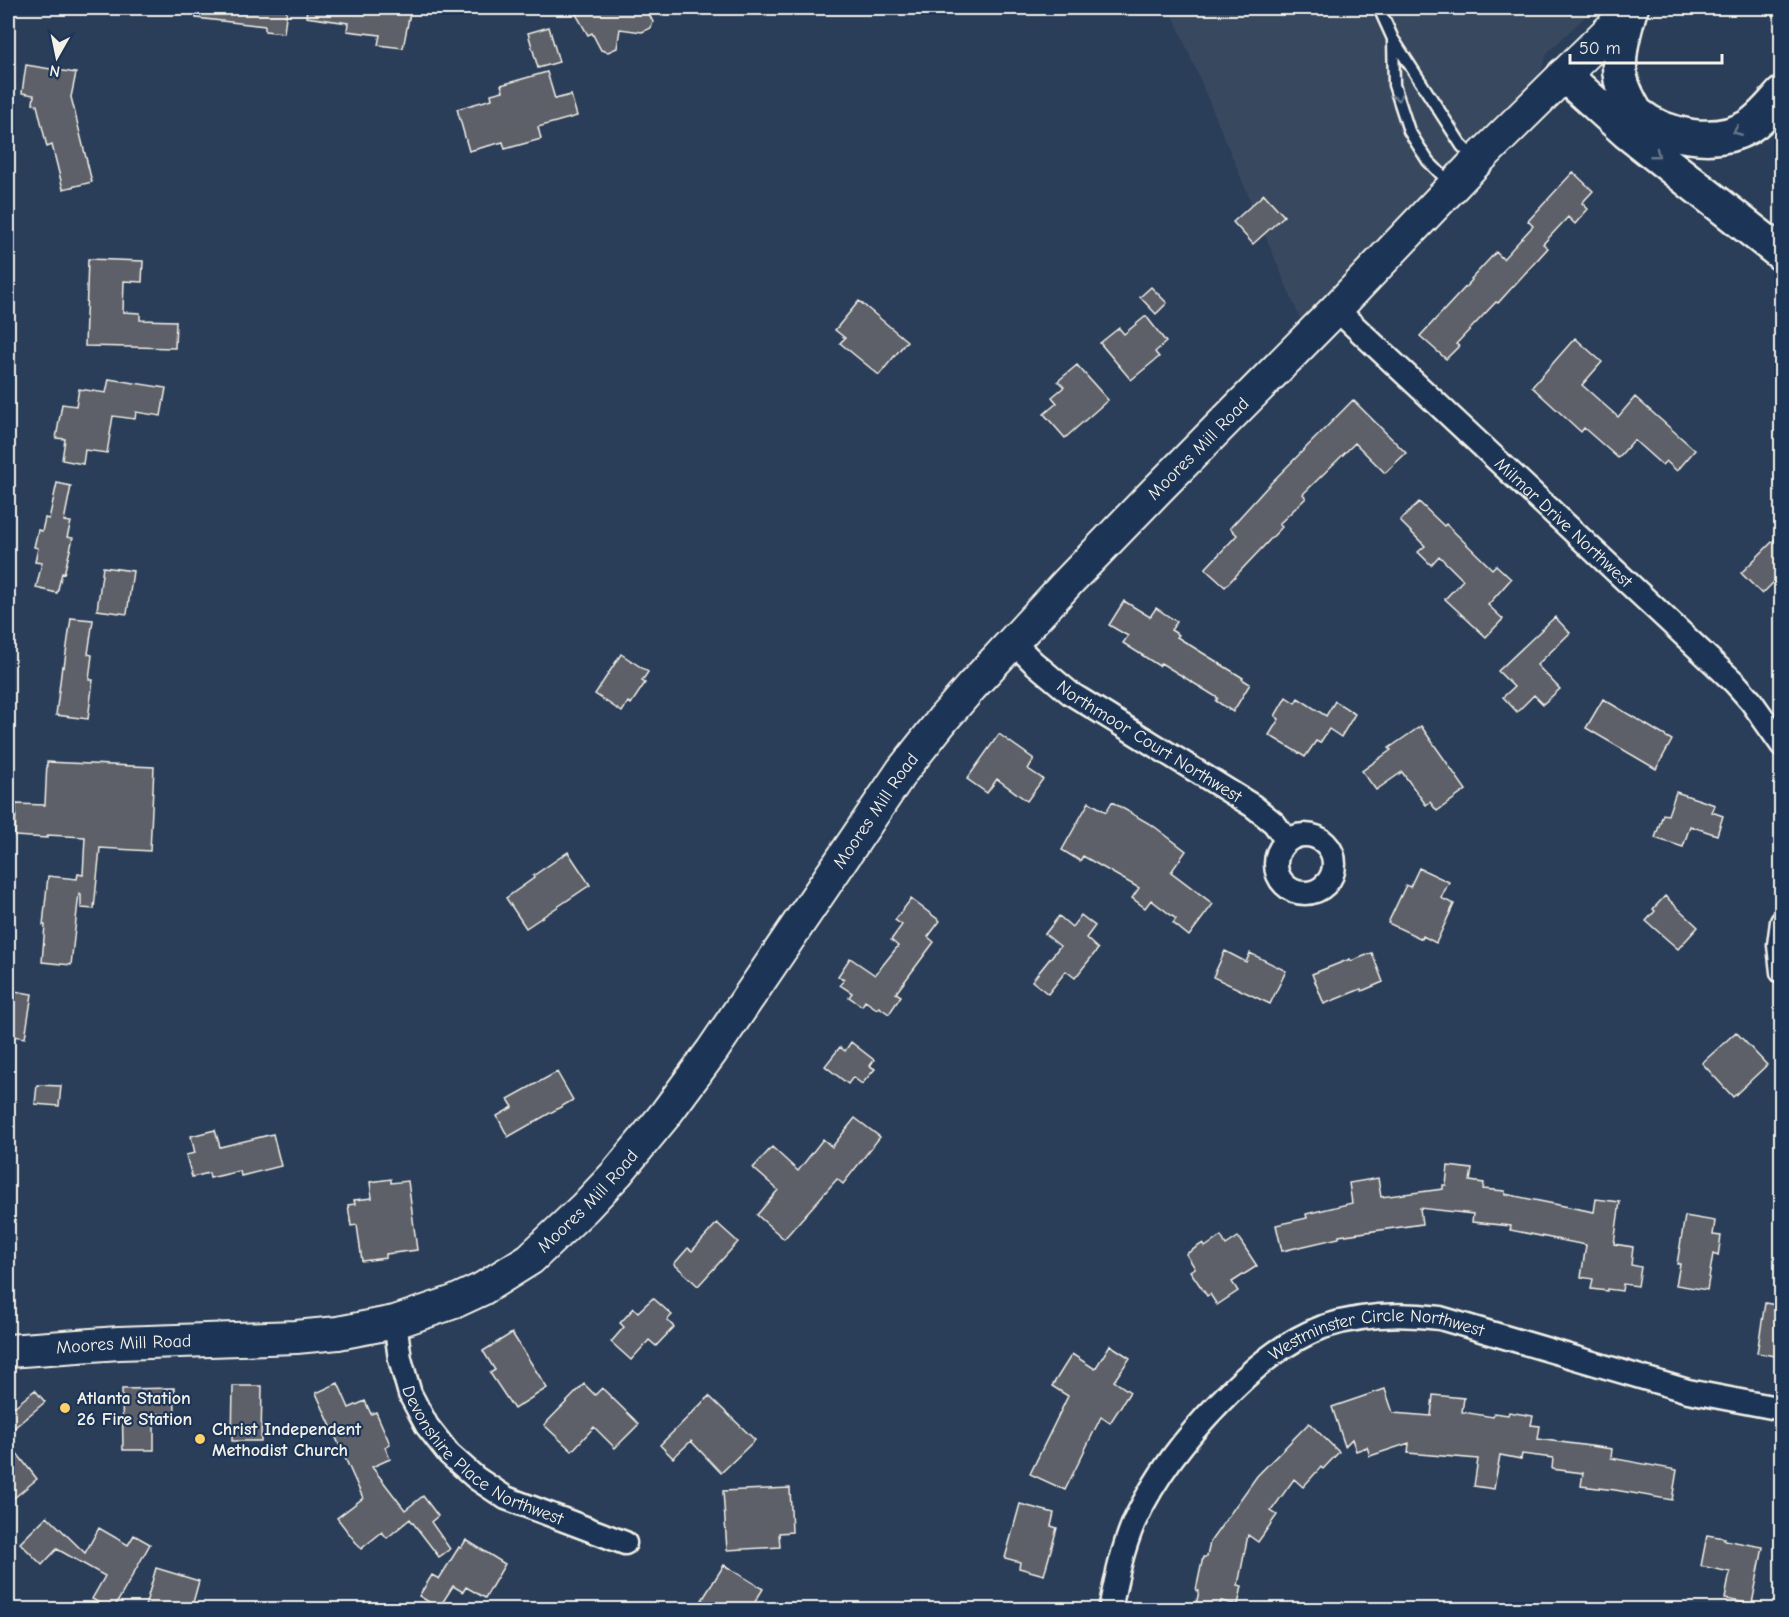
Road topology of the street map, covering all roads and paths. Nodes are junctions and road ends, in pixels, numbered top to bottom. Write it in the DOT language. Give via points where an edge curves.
graph roads {
  1 [pos="1379,8"];
  2 [pos="1631,9"];
  3 [pos="1393,39"];
  4 [pos="1572,66"];
  5 [pos="1782,94"];
  6 [pos="1637,115"];
  7 [pos="1477,161"];
  8 [pos="1453,186"];
  9 [pos="1782,254"];
  10 [pos="1336,309"];
  11 [pos="1012,641"];
  12 [pos="1782,745"];
  13 [pos="1287,841"];
  14 [pos="1782,921"];
  15 [pos="1782,972"];
  16 [pos="395,1322"];
  17 [pos="8,1352"];
  18 [pos="1782,1409"];
  19 [pos="625,1543"];
  20 [pos="1110,1610"];
  1 -- 3 [label="lane"];
  2 -- 4 [label="street, Moores Mill Road"];
  2 -- 6 [label="highway" via="1620,68 1625,93"];
  3 -- 7 [label="lane" via="1462,146"];
  3 -- 8 [label="lane, one-way" via="1394,85 1408,131"];
  4 -- 6 [label="highway"];
  4 -- 7 [label="street, Moores Mill Road"];
  4 -- 9 [label="highway, one-way" via="1627,132"];
  5 -- 6 [label="highway, one-way" via="1766,113 1726,136 1678,134"];
  7 -- 8 [label="street, Moores Mill Road"];
  8 -- 10 [label="street, Moores Mill Road"];
  10 -- 11 [label="street, Moores Mill Road"];
  10 -- 12 [label="street, Milmar Drive Northwest" via="1735,683"];
  11 -- 13 [label="street, Northmoor Court Northwest" via="1070,693 1253,806 1274,823"];
  11 -- 16 [label="street, Moores Mill Road" via="906,766 712,1051 617,1173 550,1241 508,1274 454,1302"];
  14 -- 15 [label="street"];
  16 -- 17 [label="street, Moores Mill Road" via="296,1337 119,1343"];
  16 -- 19 [label="street, Devonshire Place Northwest" via="410,1394 449,1454 506,1498"];
  18 -- 20 [label="street, Westminster Circle Northwest" via="1688,1391 1440,1317 1378,1315 1330,1325 1280,1348 1246,1374 1190,1433 1155,1481 1134,1523 1118,1568"];
}
